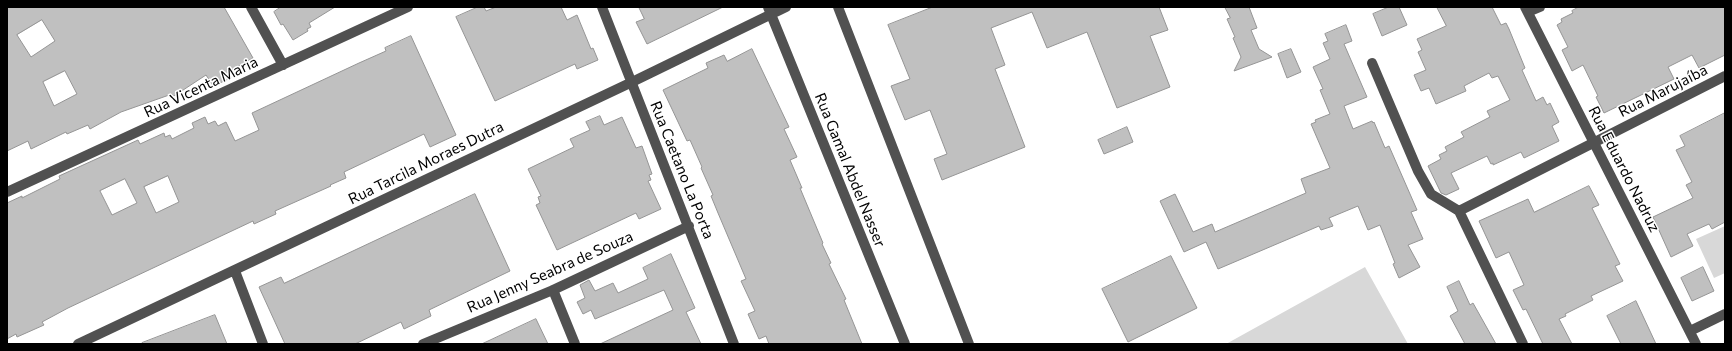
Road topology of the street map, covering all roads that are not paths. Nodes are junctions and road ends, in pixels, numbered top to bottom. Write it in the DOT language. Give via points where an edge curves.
graph roads {
  1 [pos="252,7"];
  2 [pos="408,7"];
  3 [pos="602,7"];
  4 [pos="786,7"];
  5 [pos="838,7"];
  6 [pos="1540,7"];
  7 [pos="1526,10"];
  8 [pos="769,11"];
  9 [pos="1372,63"];
  10 [pos="283,66"];
  11 [pos="1725,76"];
  12 [pos="630,83"];
  13 [pos="1593,143"];
  14 [pos="7,192"];
  15 [pos="1459,211"];
  16 [pos="689,226"];
  17 [pos="235,271"];
  18 [pos="553,290"];
  19 [pos="1725,314"];
  20 [pos="1690,331"];
  21 [pos="83,343"];
  22 [pos="263,344"];
  23 [pos="423,344"];
  24 [pos="575,344"];
  25 [pos="734,344"];
  26 [pos="905,344"];
  27 [pos="969,344"];
  28 [pos="1524,344"];
  29 [pos="1696,344"];
  1 -- 10 [label="street"];
  2 -- 10 [label="street, Rua Vicenta Maria"];
  3 -- 12 [label="street, Rua Caetano La Porta"];
  4 -- 8 [label="street, Rua Tarcila Moraes Dutra"];
  5 -- 27 [label="street"];
  6 -- 7 [label="street"];
  7 -- 13 [label="street, Rua Eduardo Nadruz"];
  8 -- 12 [label="street, Rua Tarcila Moraes Dutra"];
  8 -- 26 [label="street, Rua Gamal Abdel Nasser"];
  9 -- 15 [label="street" via="1418,171 1431,194"];
  10 -- 14 [label="street, Rua Vicenta Maria"];
  11 -- 13 [label="street, Rua Marujaíba"];
  12 -- 16 [label="street, Rua Caetano La Porta"];
  12 -- 17 [label="street, Rua Tarcila Moraes Dutra"];
  13 -- 15 [label="street, Rua Marujaíba"];
  13 -- 20 [label="street, Rua Eduardo Nadruz"];
  15 -- 28 [label="street"];
  16 -- 18 [label="street, Rua Jenny Seabra de Souza"];
  16 -- 25 [label="street, Rua Caetano La Porta"];
  17 -- 21 [label="street, Rua Tarcila Moraes Dutra"];
  17 -- 22 [label="street"];
  18 -- 23 [label="street, Rua Jenny Seabra de Souza"];
  18 -- 24 [label="street"];
  19 -- 20 [label="street"];
  20 -- 29 [label="street, Rua Eduardo Nadruz"];
}
